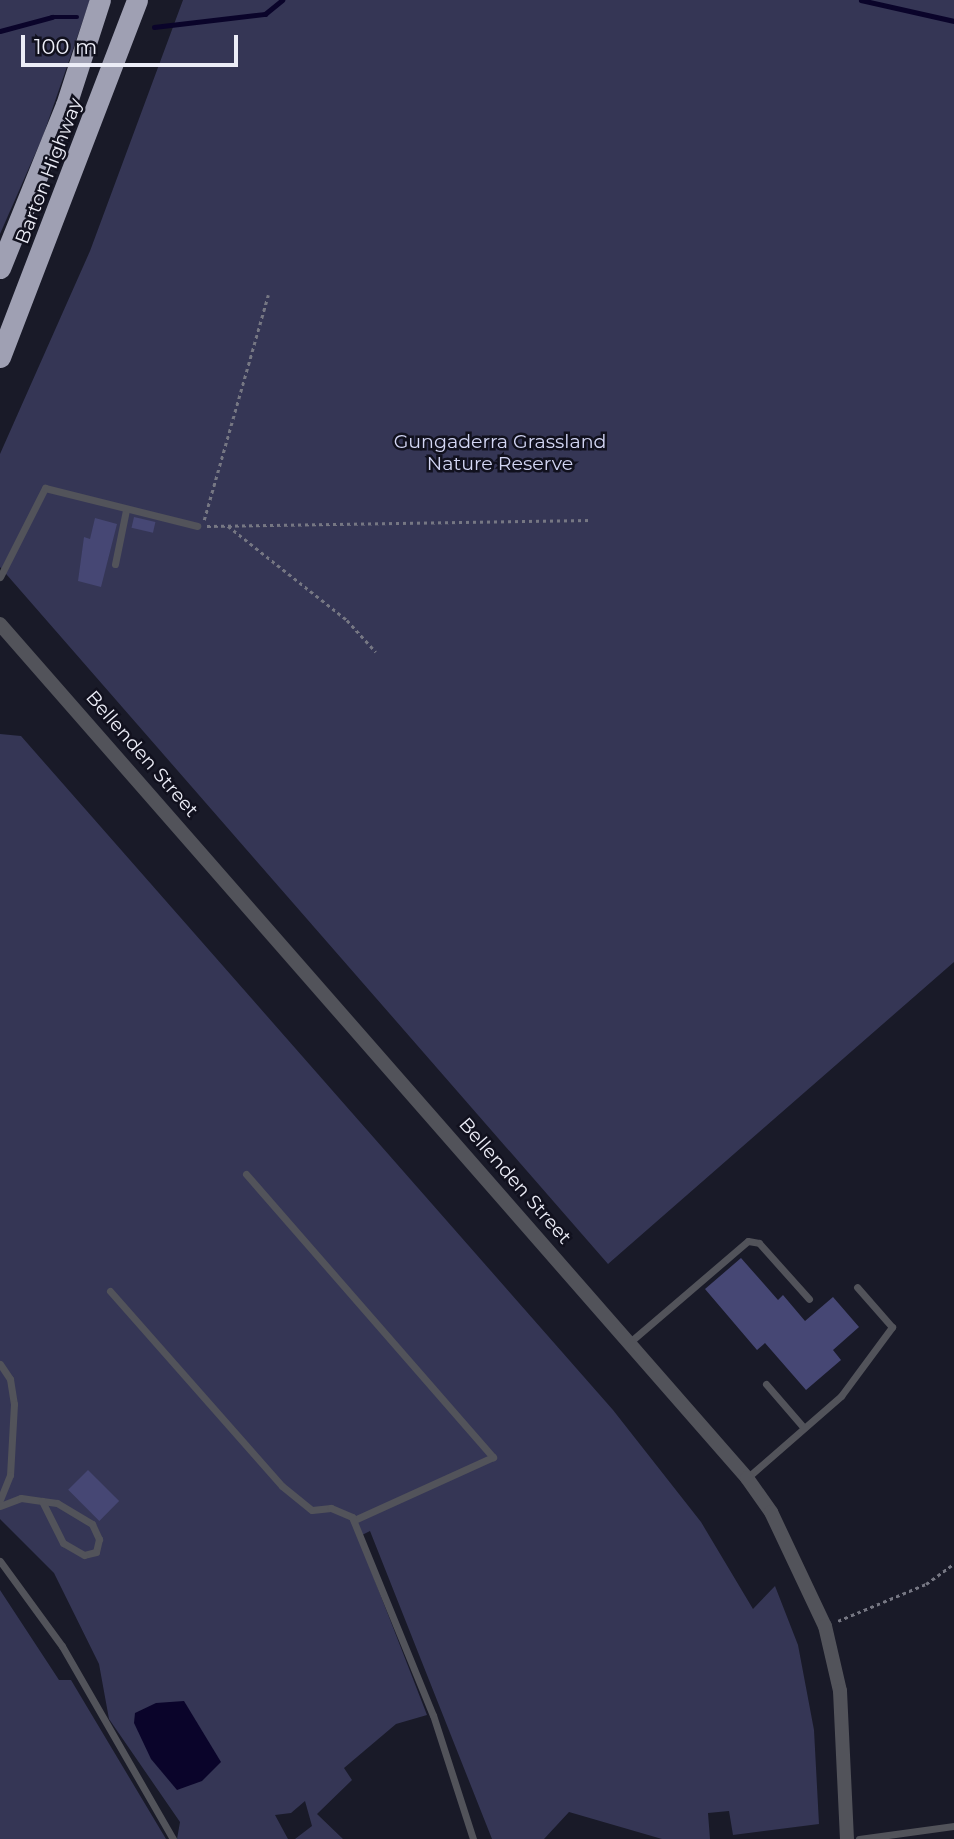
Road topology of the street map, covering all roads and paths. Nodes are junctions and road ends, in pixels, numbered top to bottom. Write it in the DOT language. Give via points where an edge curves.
graph roads {
  1 [pos="100,0"];
  2 [pos="137,0"];
  3 [pos="0,268"];
  4 [pos="268,295"];
  5 [pos="0,357"];
  6 [pos="126,510"];
  7 [pos="592,520"];
  8 [pos="199,526"];
  9 [pos="228,526"];
  10 [pos="115,564"];
  11 [pos="0,577"];
  12 [pos="0,624"];
  13 [pos="376,652"];
  14 [pos="246,1174"];
  15 [pos="857,1287"];
  16 [pos="110,1291"];
  17 [pos="809,1300"];
  18 [pos="630,1342"];
  19 [pos="0,1364"];
  20 [pos="766,1384"];
  21 [pos="804,1427"];
  22 [pos="747,1478"];
  23 [pos="0,1500"];
  24 [pos="42,1501"];
  25 [pos="0,1506"];
  26 [pos="354,1520"];
  27 [pos="0,1561"];
  28 [pos="954,1564"];
  29 [pos="825,1626"];
  30 [pos="954,1826"];
  31 [pos="173,1839"];
  32 [pos="473,1839"];
  33 [pos="847,1839"];
  34 [pos="859,1839"];
  1 -- 3 [label="highway, Barton Highway" via="66,104"];
  2 -- 5 [label="highway, Barton Highway"];
  4 -- 8 [label="path"];
  6 -- 8 [label="lane"];
  6 -- 10 [label="lane"];
  6 -- 11 [label="lane" via="45,488"];
  7 -- 9 [label="path"];
  8 -- 9 [label="path"];
  9 -- 13 [label="path" via="346,620"];
  12 -- 18 [label="street, Bellenden Street"];
  14 -- 26 [label="lane" via="493,1457"];
  15 -- 21 [label="lane" via="892,1327 841,1396"];
  16 -- 26 [label="lane" via="282,1486 312,1510 331,1508"];
  17 -- 18 [label="lane" via="759,1243 748,1241"];
  18 -- 22 [label="street, Bellenden Street"];
  19 -- 23 [label="lane" via="10,1379 14,1404 10,1475"];
  20 -- 21 [label="lane"];
  21 -- 22 [label="lane"];
  22 -- 29 [label="street, Bellenden Street" via="771,1512"];
  24 -- 24 [label="lane" via="92,1524 99,1539 96,1552 83,1555 63,1543"];
  24 -- 25 [label="lane" via="21,1497"];
  26 -- 32 [label="lane" via="433,1714"];
  27 -- 31 [label="lane" via="62,1646"];
  28 -- 29 [label="path" via="926,1584"];
  29 -- 33 [label="street, Bellenden Street" via="839,1691"];
  30 -- 34 [label="lane"];
}
